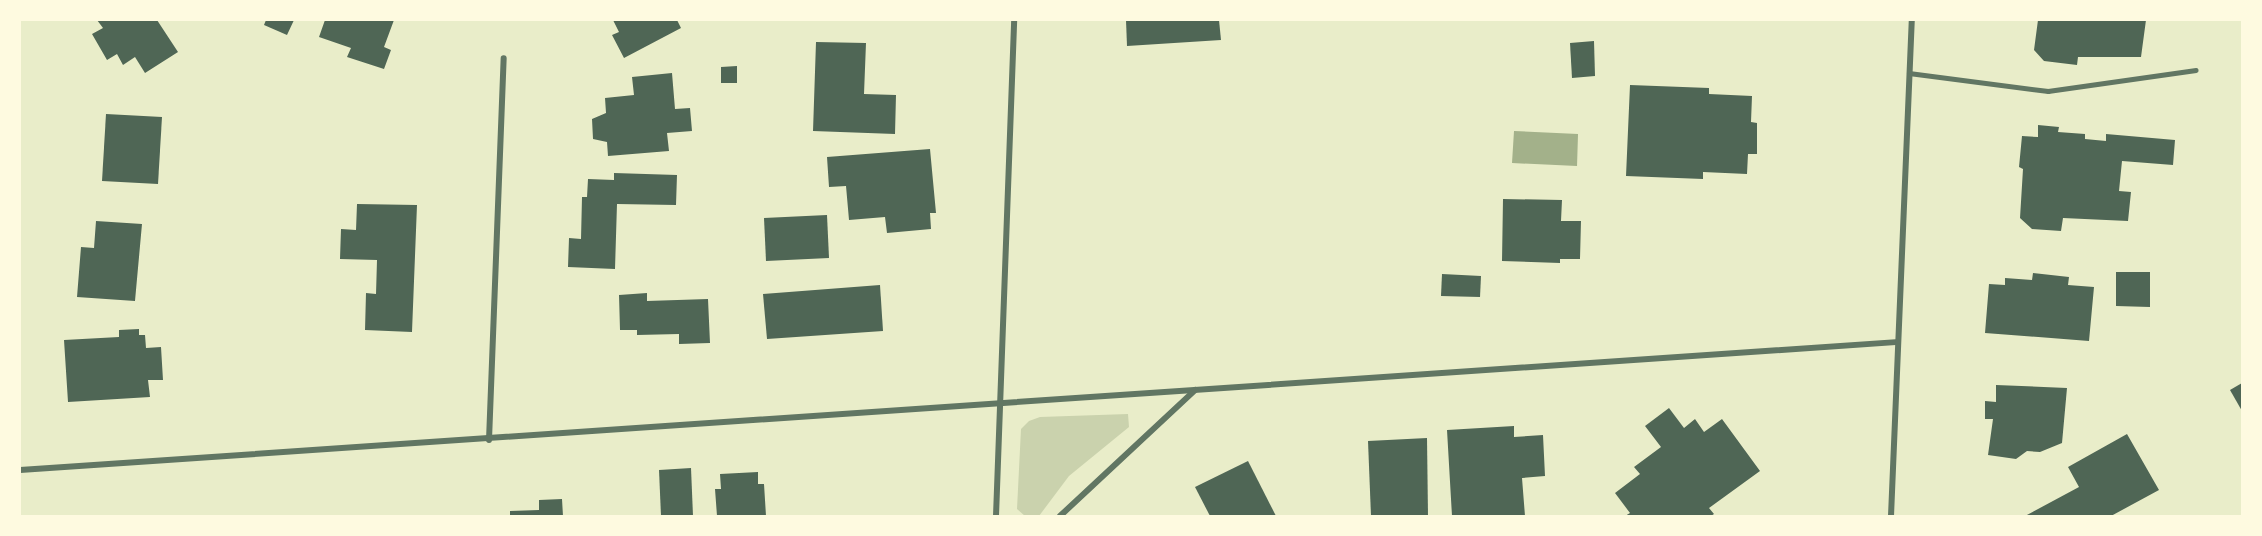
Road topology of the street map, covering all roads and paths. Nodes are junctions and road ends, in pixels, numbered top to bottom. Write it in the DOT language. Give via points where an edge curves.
graph roads {
  1 [pos="1014,20"];
  2 [pos="1912,20"];
  3 [pos="504,58"];
  4 [pos="2196,70"];
  5 [pos="1909,73"];
  6 [pos="1896,342"];
  7 [pos="1195,390"];
  8 [pos="999,404"];
  9 [pos="489,440"];
  10 [pos="20,470"];
  11 [pos="996,516"];
  12 [pos="1060,516"];
  13 [pos="1891,516"];
  1 -- 8 [label="street"];
  2 -- 5 [label="street"];
  3 -- 9 [label="street"];
  4 -- 5 [label="lane" via="2048,91"];
  5 -- 6 [label="street"];
  6 -- 7 [label="street"];
  6 -- 13 [label="street"];
  7 -- 8 [label="street"];
  7 -- 12 [label="street"];
  8 -- 9 [label="street"];
  8 -- 11 [label="street"];
  9 -- 10 [label="street"];
}
